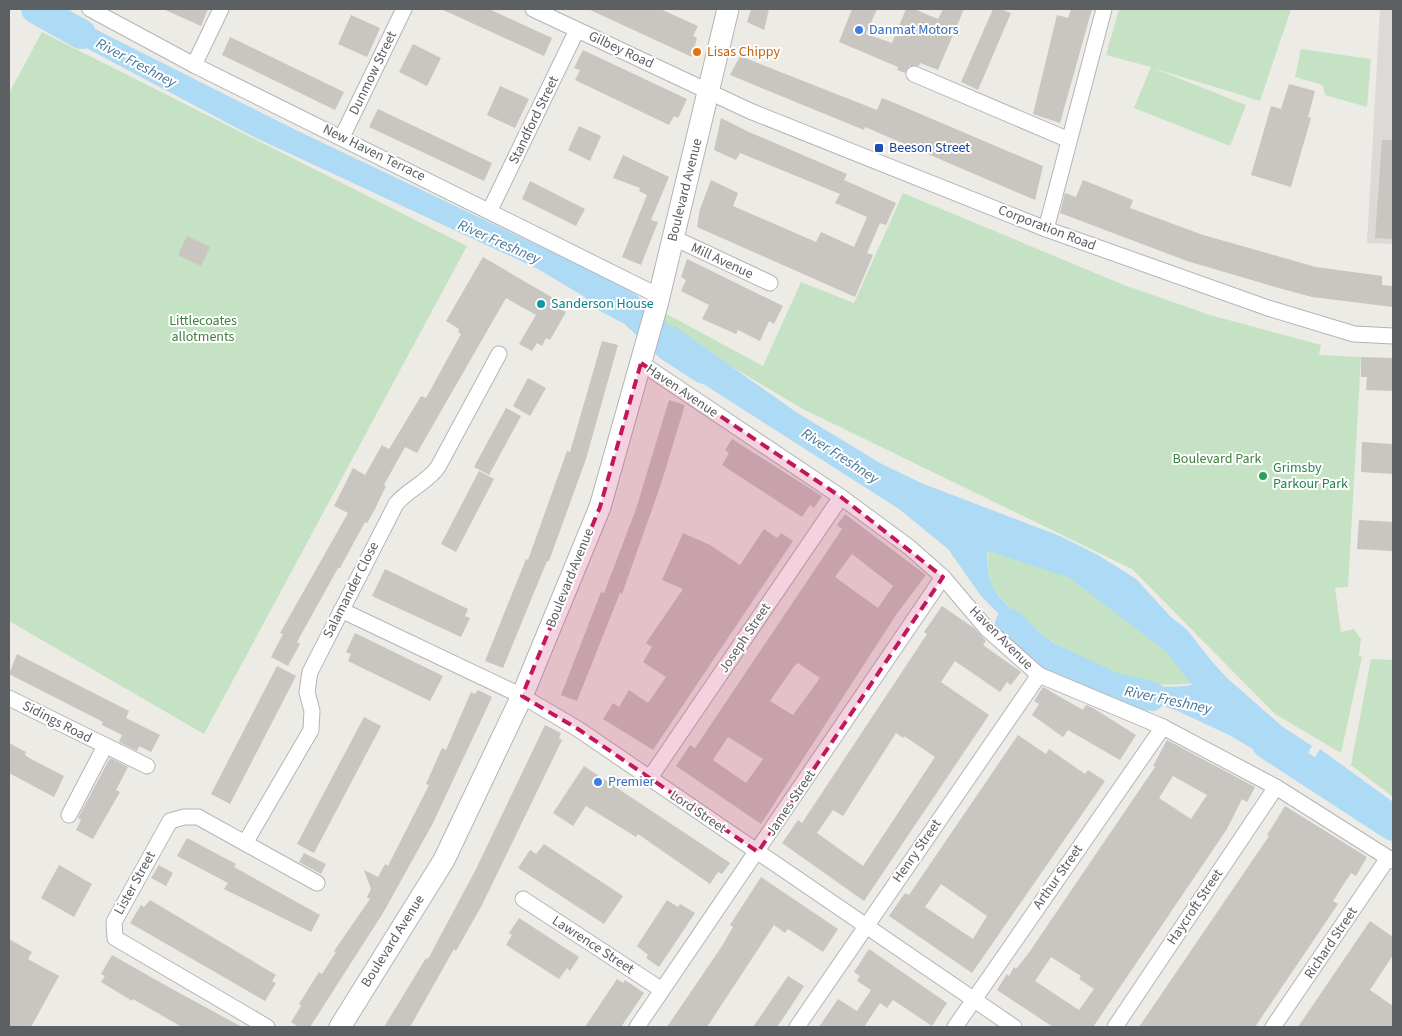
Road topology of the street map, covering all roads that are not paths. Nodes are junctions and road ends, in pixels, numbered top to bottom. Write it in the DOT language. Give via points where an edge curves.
graph roads {
  1 [pos="90,9"];
  2 [pos="221,9"];
  3 [pos="404,9"];
  4 [pos="533,9"];
  5 [pos="728,9"];
  6 [pos="1104,9"];
  7 [pos="577,30"];
  8 [pos="194,64"];
  9 [pos="914,74"];
  10 [pos="709,92"];
  11 [pos="342,137"];
  12 [pos="1069,140"];
  13 [pos="490,210"];
  14 [pos="1046,229"];
  15 [pos="674,238"];
  16 [pos="770,283"];
  17 [pos="658,300"];
  18 [pos="1393,336"];
  19 [pos="499,354"];
  20 [pos="642,360"];
  21 [pos="841,498"];
  22 [pos="943,577"];
  23 [pos="341,610"];
  24 [pos="1039,675"];
  25 [pos="522,696"];
  26 [pos="9,698"];
  27 [pos="1163,726"];
  28 [pos="105,746"];
  29 [pos="147,766"];
  30 [pos="649,779"];
  31 [pos="1276,787"];
  32 [pos="69,815"];
  33 [pos="245,844"];
  34 [pos="758,852"];
  35 [pos="1391,859"];
  36 [pos="316,883"];
  37 [pos="523,899"];
  38 [pos="865,926"];
  39 [pos="662,990"];
  40 [pos="973,1000"];
  41 [pos="267,1027"];
  42 [pos="340,1027"];
  43 [pos="638,1027"];
  44 [pos="797,1027"];
  45 [pos="955,1027"];
  46 [pos="1014,1027"];
  47 [pos="1114,1027"];
  48 [pos="1273,1027"];
  1 -- 8 [label="street, New Haven Terrace"];
  2 -- 8 [label="street"];
  3 -- 11 [label="street, Dunmow Street"];
  4 -- 7 [label="street, Gilbey Road"];
  5 -- 10 [label="street, Boulevard Avenue"];
  6 -- 12 [label="street"];
  7 -- 10 [label="street, Gilbey Road"];
  7 -- 13 [label="street, Standford Street"];
  8 -- 11 [label="street, New Haven Terrace"];
  9 -- 12 [label="street"];
  10 -- 14 [label="street, Corporation Road"];
  10 -- 15 [label="street, Boulevard Avenue"];
  11 -- 13 [label="street, New Haven Terrace"];
  12 -- 14 [label="street"];
  13 -- 17 [label="street, New Haven Terrace"];
  14 -- 18 [label="street, Corporation Road" via="1268,308 1354,334"];
  15 -- 16 [label="street, Mill Avenue"];
  15 -- 17 [label="street, Boulevard Avenue"];
  17 -- 20 [label="street, Boulevard Avenue"];
  19 -- 23 [label="street, Salamander Close" via="438,467 426,482 396,504"];
  20 -- 21 [label="street, Haven Avenue"];
  20 -- 25 [label="street, Boulevard Avenue" via="600,507"];
  21 -- 22 [label="street, Haven Avenue" via="909,547"];
  21 -- 30 [label="street, Joseph Street"];
  22 -- 24 [label="street, Haven Avenue" via="987,629"];
  22 -- 34 [label="street, James Street"];
  23 -- 25 [label="street, Lord Street"];
  23 -- 33 [label="street, Salamander Close" via="307,681 313,720 311,730"];
  24 -- 27 [label="street, Haven Avenue"];
  24 -- 38 [label="street, Henry Street"];
  25 -- 30 [label="street, Lord Street" via="578,728"];
  25 -- 42 [label="street, Boulevard Avenue" via="444,860"];
  26 -- 28 [label="street, Sidings Road"];
  27 -- 31 [label="street, Haven Avenue"];
  27 -- 40 [label="street, Arthur Street"];
  28 -- 29 [label="street, Sidings Road"];
  28 -- 32 [label="street, Sidings Road"];
  30 -- 34 [label="street, Lord Street"];
  31 -- 35 [label="street, Haven Avenue"];
  31 -- 47 [label="street, Haycroft Street"];
  33 -- 36 [label="street, Lister Street"];
  33 -- 41 [label="street, Lister Street" via="198,817 170,821 114,922 115,938"];
  34 -- 38 [label="street, Lord Street"];
  34 -- 39 [label="street, James Street"];
  35 -- 48 [label="street, Richard Street"];
  37 -- 39 [label="street, Lawrence Street"];
  38 -- 40 [label="street, Lord Street"];
  38 -- 44 [label="street, Henry Street"];
  39 -- 43 [label="street, James Street"];
  40 -- 45 [label="street, Arthur Street"];
  40 -- 46 [label="street, Lord Street"];
}
